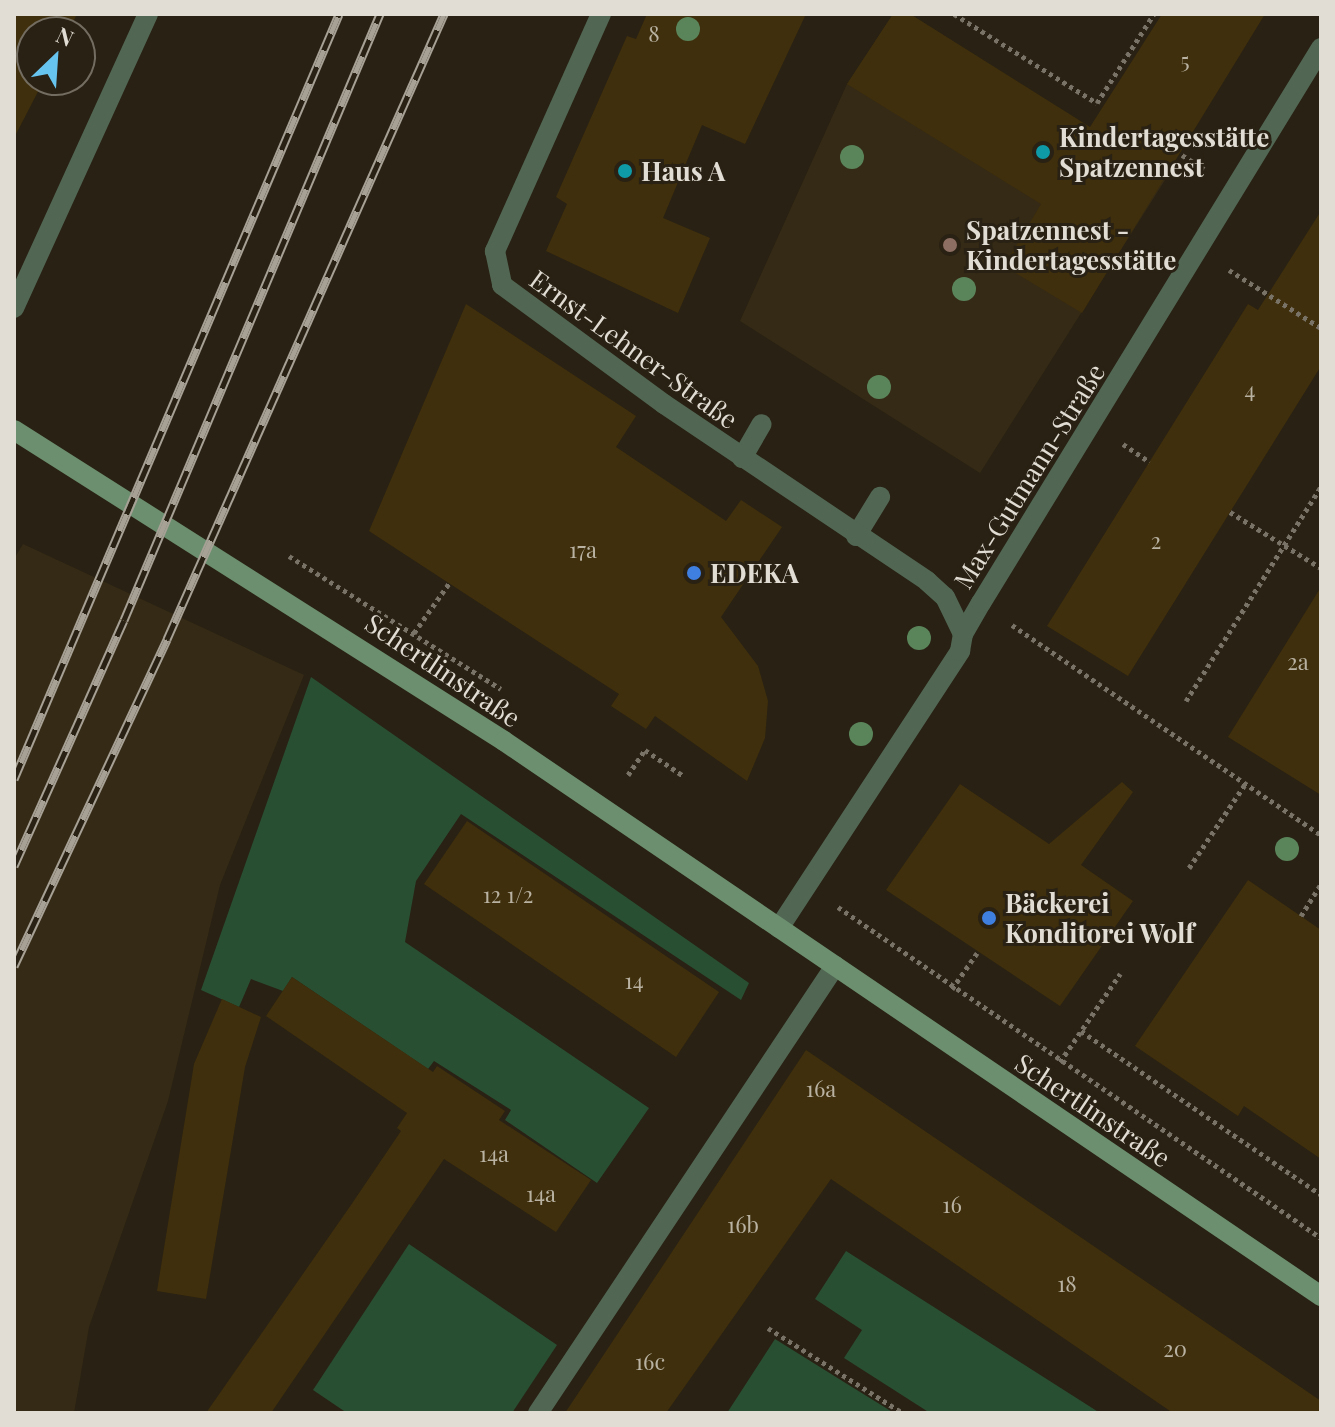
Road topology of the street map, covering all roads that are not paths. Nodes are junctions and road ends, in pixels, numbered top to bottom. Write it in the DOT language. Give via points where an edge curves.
graph roads {
  1 [pos="148,14"];
  2 [pos="601,14"];
  3 [pos="1321,48"];
  4 [pos="14,308"];
  5 [pos="762,424"];
  6 [pos="14,430"];
  7 [pos="742,458"];
  8 [pos="880,497"];
  9 [pos="856,536"];
  10 [pos="963,634"];
  11 [pos="779,928"];
  12 [pos="835,966"];
  13 [pos="1321,1296"];
  14 [pos="538,1413"];
  1 -- 4 [label="street"];
  2 -- 7 [label="street, Ernst-Lehner-Straße" via="495,251 502,285"];
  3 -- 10 [label="street, Max-Gutmann-Straße"];
  5 -- 7 [label="street"];
  6 -- 11 [label="street, Schertlinstraße" via="337,630"];
  7 -- 9 [label="street, Ernst-Lehner-Straße"];
  8 -- 9 [label="street"];
  9 -- 10 [label="street, Ernst-Lehner-Straße" via="945,597"];
  10 -- 11 [label="street, Max-Gutmann-Straße" via="960,651"];
  11 -- 12 [label="street, Schertlinstraße"];
  12 -- 13 [label="street, Schertlinstraße"];
  12 -- 14 [label="street"];
}
